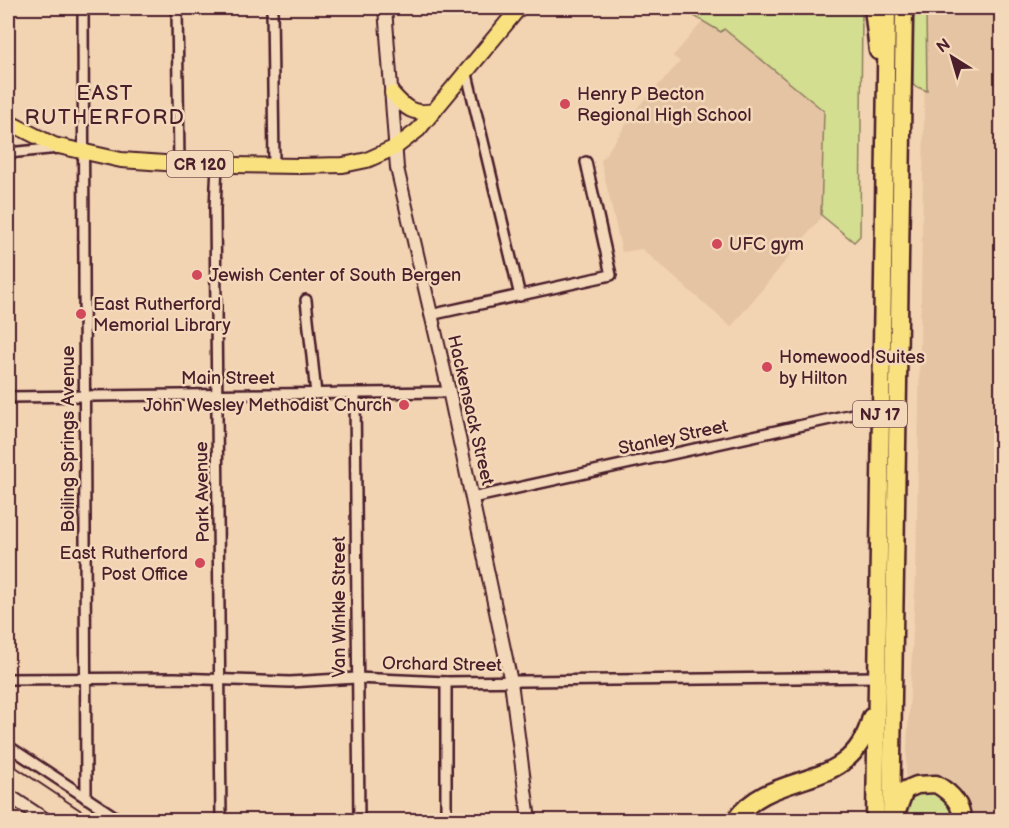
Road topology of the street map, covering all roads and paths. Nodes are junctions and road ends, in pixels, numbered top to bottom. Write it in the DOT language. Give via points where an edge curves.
graph roads {
  1 [pos="83,8"];
  2 [pos="177,8"];
  3 [pos="272,8"];
  4 [pos="385,8"];
  5 [pos="519,8"];
  6 [pos="873,8"];
  7 [pos="887,8"];
  8 [pos="904,8"];
  9 [pos="466,70"];
  10 [pos="392,93"];
  11 [pos="434,111"];
  12 [pos="886,118"];
  13 [pos="8,122"];
  14 [pos="396,147"];
  15 [pos="64,148"];
  16 [pos="84,152"];
  17 [pos="8,153"];
  18 [pos="586,162"];
  19 [pos="179,164"];
  20 [pos="217,164"];
  21 [pos="273,165"];
  22 [pos="520,296"];
  23 [pos="306,300"];
  24 [pos="430,315"];
  25 [pos="449,392"];
  26 [pos="217,394"];
  27 [pos="316,394"];
  28 [pos="355,394"];
  29 [pos="85,395"];
  30 [pos="8,397"];
  31 [pos="880,408"];
  32 [pos="472,498"];
  33 [pos="877,677"];
  34 [pos="219,678"];
  35 [pos="356,678"];
  36 [pos="8,679"];
  37 [pos="85,679"];
  38 [pos="446,682"];
  39 [pos="511,682"];
  40 [pos="876,696"];
  41 [pos="8,746"];
  42 [pos="8,795"];
  43 [pos="86,798"];
  44 [pos="46,820"];
  45 [pos="120,820"];
  46 [pos="221,820"];
  47 [pos="359,820"];
  48 [pos="446,820"];
  49 [pos="529,820"];
  50 [pos="735,820"];
  51 [pos="875,820"];
  52 [pos="893,820"];
  53 [pos="962,820"];
  1 -- 16 [label="street, Boiling Springs Avenue"];
  2 -- 19 [label="street"];
  3 -- 21 [label="street"];
  4 -- 10 [label="main road, Hackensack Street"];
  5 -- 9 [label="main road, CR 120"];
  6 -- 12 [label="highway"];
  7 -- 12 [label="highway, NJ 17"];
  8 -- 52 [label="highway, NJ 17"];
  9 -- 11 [label="main road, CR 120"];
  9 -- 22 [label="street"];
  10 -- 11 [label="main road" via="410,111"];
  10 -- 14 [label="main road, Hackensack Street"];
  11 -- 14 [label="main road, CR 120"];
  12 -- 31 [label="highway, NJ 17"];
  13 -- 15 [label="main road, CR 120"];
  14 -- 21 [label="main road, CR 120" via="343,165"];
  14 -- 24 [label="main road, Hackensack Street" via="397,168"];
  15 -- 16 [label="main road, CR 120"];
  15 -- 17 [label="street"];
  16 -- 19 [label="main road, CR 120" via="121,160"];
  16 -- 29 [label="street, Boiling Springs Avenue"];
  18 -- 22 [label="street" via="611,274"];
  19 -- 20 [label="main road, CR 120"];
  20 -- 21 [label="main road, CR 120"];
  20 -- 26 [label="street, Park Avenue"];
  22 -- 24 [label="street"];
  23 -- 27 [label="street"];
  24 -- 25 [label="main road, Hackensack Street"];
  25 -- 28 [label="street, Main Street"];
  25 -- 32 [label="main road, Hackensack Street"];
  26 -- 27 [label="street, Main Street"];
  26 -- 29 [label="street, Main Street"];
  26 -- 34 [label="street, Park Avenue"];
  27 -- 28 [label="street, Main Street"];
  28 -- 35 [label="street, Van Winkle Street"];
  29 -- 30 [label="street, Main Street"];
  29 -- 37 [label="street, Boiling Springs Avenue"];
  31 -- 32 [label="street, Stanley Street"];
  31 -- 33 [label="highway, NJ 17"];
  32 -- 39 [label="main road, Hackensack Street"];
  33 -- 39 [label="street, Orchard Street"];
  33 -- 40 [label="highway, NJ 17"];
  34 -- 35 [label="street, Orchard Street" via="290,682"];
  34 -- 37 [label="street, Orchard Street"];
  34 -- 46 [label="street, Park Avenue"];
  35 -- 38 [label="street, Orchard Street"];
  35 -- 47 [label="street, Van Winkle Street"];
  36 -- 37 [label="street, Orchard Street"];
  37 -- 43 [label="street, Boiling Springs Avenue"];
  38 -- 39 [label="street, Orchard Street"];
  38 -- 48 [label="street"];
  39 -- 49 [label="main road, Hackensack Street"];
  40 -- 50 [label="highway" via="868,731 849,760 823,774 769,792 750,802"];
  40 -- 51 [label="highway, NJ 17"];
  41 -- 43 [label="street"];
  42 -- 44 [label="main road"];
  43 -- 45 [label="street"];
  52 -- 53 [label="highway" via="905,790 928,783 954,798 962,811"];
}
